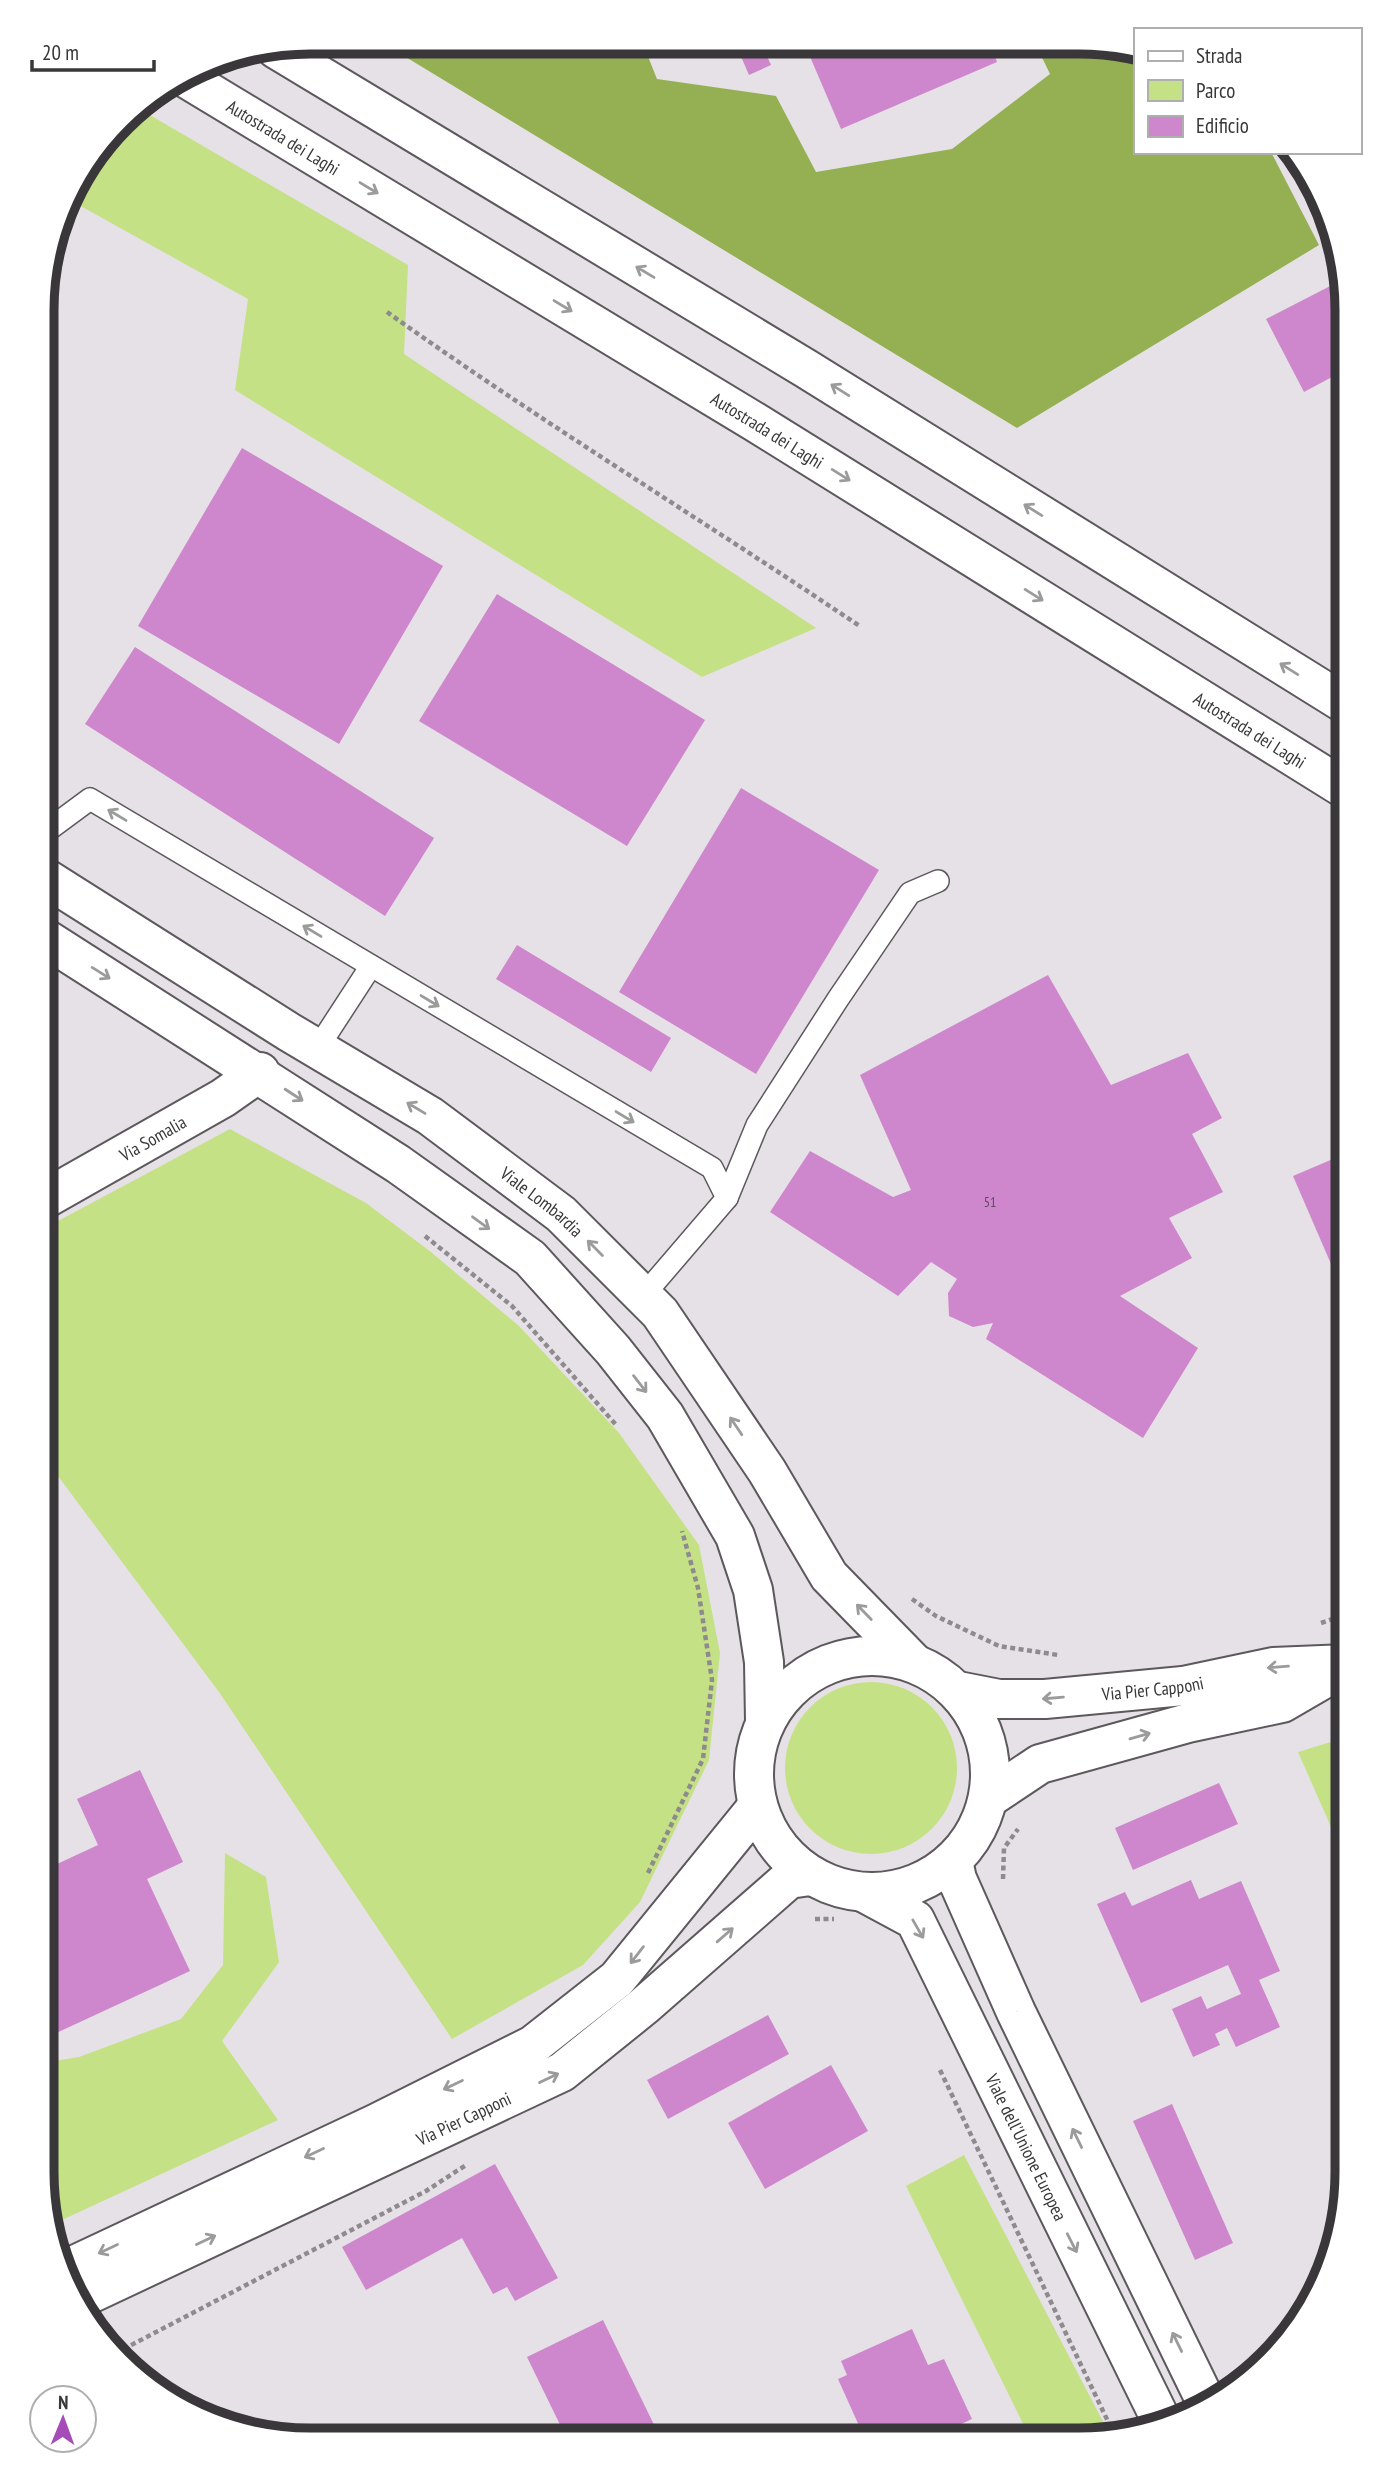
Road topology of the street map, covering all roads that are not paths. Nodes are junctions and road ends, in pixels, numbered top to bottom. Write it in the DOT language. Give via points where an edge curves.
graph roads {
  1 [pos="287,55"];
  2 [pos="194,83"];
  3 [pos="1335,698"];
  4 [pos="1335,783"];
  5 [pos="54,825"];
  6 [pos="938,881"];
  7 [pos="54,883"];
  8 [pos="54,944"];
  9 [pos="371,966"];
  10 [pos="317,1049"];
  11 [pos="260,1072"];
  12 [pos="54,1193"];
  13 [pos="727,1198"];
  14 [pos="643,1296"];
  15 [pos="912,1661"];
  16 [pos="1335,1665"];
  17 [pos="1335,1672"];
  18 [pos="958,1691"];
  19 [pos="765,1721"];
  20 [pos="989,1798"];
  21 [pos="757,1807"];
  22 [pos="953,1861"];
  23 [pos="810,1876"];
  24 [pos="850,1906"];
  25 [pos="73,2266"];
  26 [pos="87,2295"];
  27 [pos="1203,2395"];
  28 [pos="1158,2415"];
  3 -- 1 [label="main road, one-way" via="805,368"];
  2 -- 4 [label="main road, Autostrada dei Laghi, one-way" via="755,422"];
  9 -- 5 [label="lane, one-way" via="90,799"];
  6 -- 13 [label="lane" via="910,893 838,999 757,1125"];
  7 -- 10 [label="main road, Viale Lombardia"];
  8 -- 11 [label="main road, one-way"];
  9 -- 10 [label="lane"];
  9 -- 13 [label="lane, one-way" via="712,1168"];
  14 -- 10 [label="main road, Viale Lombardia, one-way" via="561,1214 430,1116"];
  11 -- 12 [label="main road, Via Somalia" via="223,1098"];
  11 -- 19 [label="main road, one-way" via="530,1258 665,1416 734,1536 753,1590 764,1662"];
  13 -- 14 [label="lane"];
  15 -- 14 [label="main road, Viale Lombardia, one-way" via="829,1576 766,1471 660,1313"];
  15 -- 18 [label="main road" via="937,1673"];
  15 -- 19 [label="main road" via="869,1654 827,1663 790,1686"];
  16 -- 18 [label="main road, Via Pier Capponi, one-way" via="1273,1667 1183,1686 1045,1699 999,1699"];
  20 -- 17 [label="main road, Via Pier Capponi, one-way" via="1040,1764 1188,1723 1282,1703"];
  18 -- 20 [label="main road" via="983,1730 991,1775"];
  19 -- 21 [label="main road" via="752,1763"];
  20 -- 22 [label="main road" via="976,1832"];
  21 -- 23 [label="main road" via="777,1846"];
  21 -- 25 [label="main road, Via Pier Capponi, one-way" via="617,1979 533,2045"];
  22 -- 24 [label="main road" via="926,1879"];
  27 -- 22 [label="main road, one-way" via="1016,2012"];
  23 -- 24 [label="main road" via="836,1887"];
  26 -- 23 [label="main road, Via Pier Capponi, one-way" via="562,2072 789,1879"];
  24 -- 28 [label="main road, Viale dell'Unione Europea, one-way" via="915,1920"];
}
